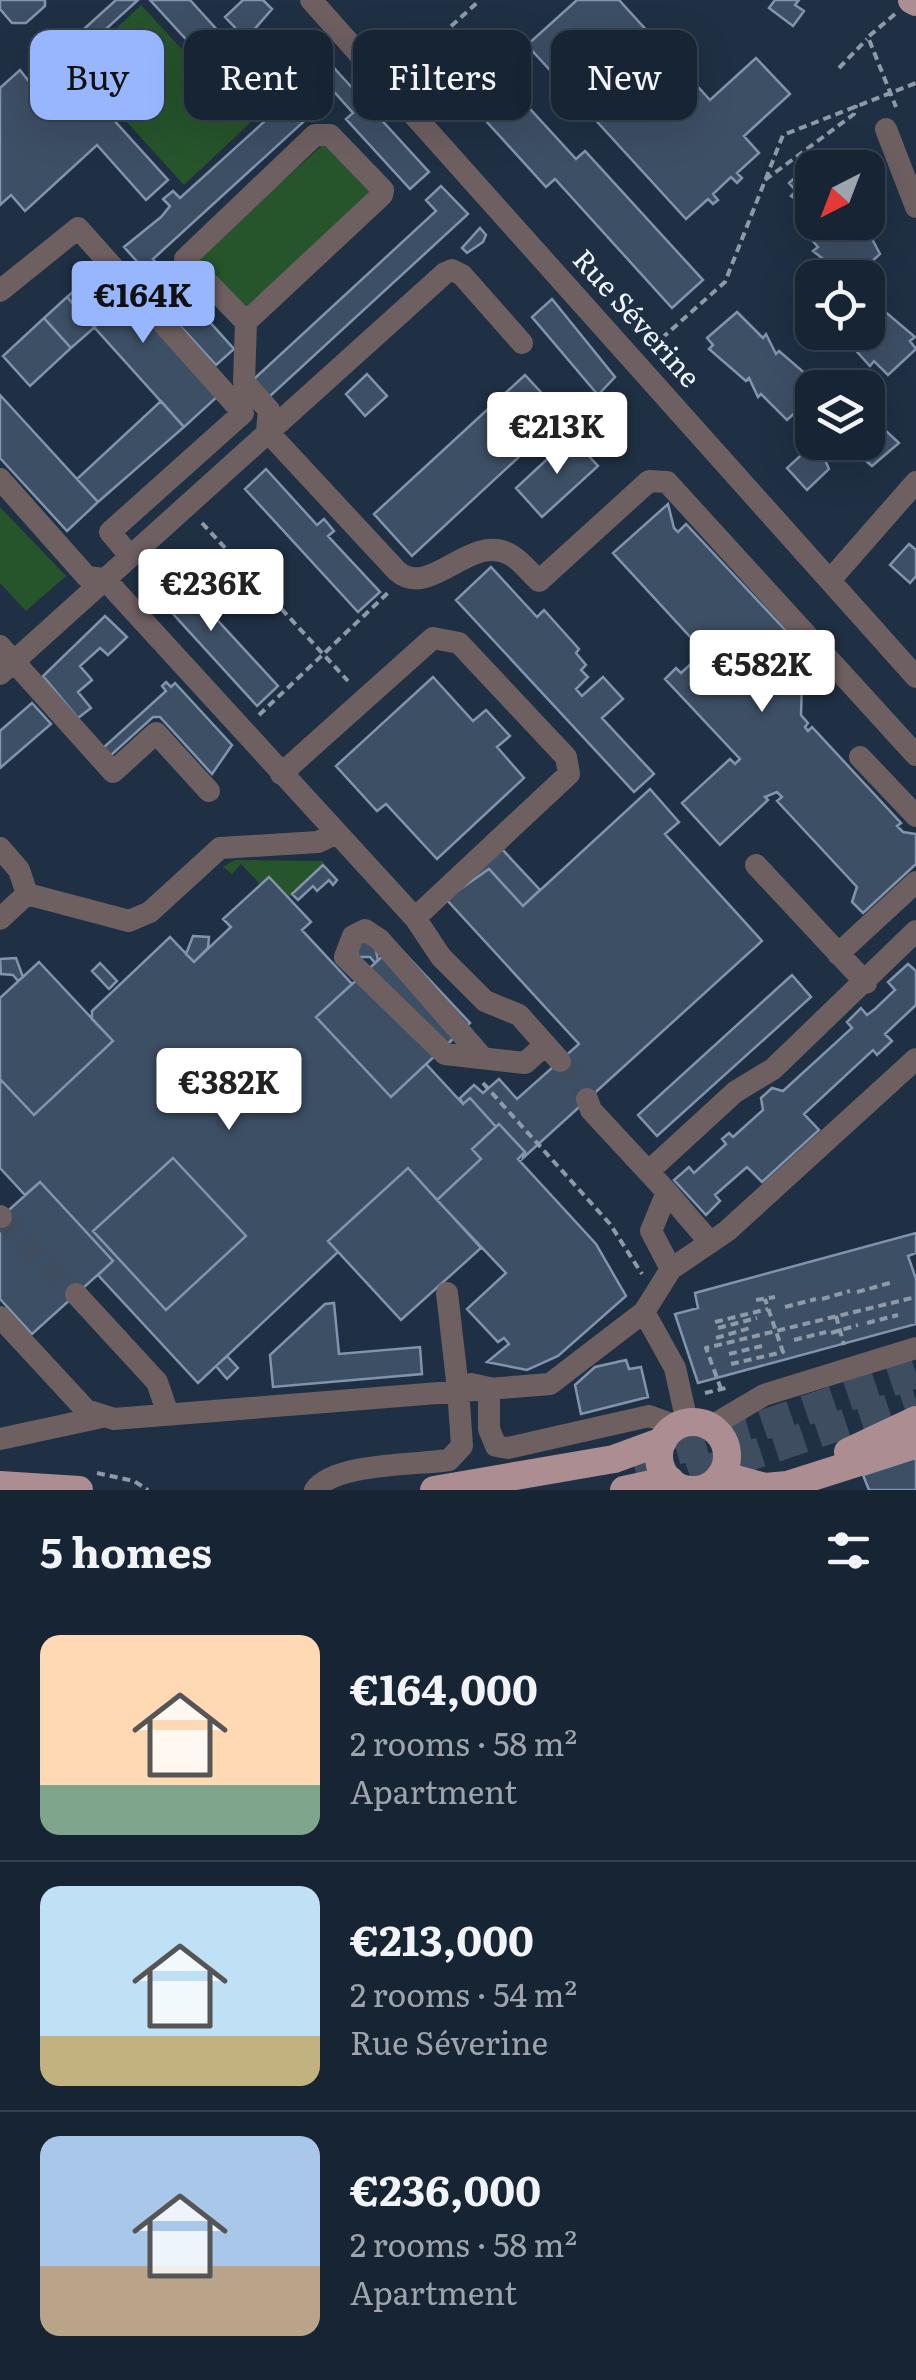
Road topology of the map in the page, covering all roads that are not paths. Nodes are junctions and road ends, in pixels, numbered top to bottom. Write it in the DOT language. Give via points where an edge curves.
graph roads {
  1 [pos="311,0"];
  2 [pos="886,129"];
  3 [pos="916,207"];
  4 [pos="0,292"];
  5 [pos="246,322"];
  6 [pos="522,342"];
  7 [pos="266,430"];
  8 [pos="0,480"];
  9 [pos="916,482"];
  10 [pos="130,556"];
  11 [pos="104,579"];
  12 [pos="830,579"];
  13 [pos="5,661"];
  14 [pos="916,676"];
  15 [pos="916,755"];
  16 [pos="860,757"];
  17 [pos="281,774"];
  18 [pos="209,790"];
  19 [pos="916,816"];
  20 [pos="337,833"];
  21 [pos="0,848"];
  22 [pos="756,864"];
  23 [pos="916,882"];
  24 [pos="26,894"];
  25 [pos="414,918"];
  26 [pos="0,919"];
  27 [pos="916,931"];
  28 [pos="838,954"];
  29 [pos="866,983"];
  30 [pos="482,1057"];
  31 [pos="916,1060"];
  32 [pos="587,1100"];
  33 [pos="648,1172"];
  34 [pos="667,1192"];
  35 [pos="708,1240"];
  36 [pos="671,1269"];
  37 [pos="447,1293"];
  38 [pos="76,1294"];
  39 [pos="650,1304"];
  40 [pos="0,1317"];
  41 [pos="916,1348"];
  42 [pos="489,1388"];
  43 [pos="458,1390"];
  44 [pos="168,1414"];
  45 [pos="102,1417"];
  46 [pos="916,1420"];
  47 [pos="684,1429"];
  48 [pos="0,1439"];
  49 [pos="916,1444"];
  50 [pos="724,1477"];
  51 [pos="670,1480"];
  52 [pos="0,1486"];
  53 [pos="80,1490"];
  54 [pos="316,1490"];
  55 [pos="434,1490"];
  56 [pos="624,1490"];
  1 -- 12 [label="street, Rue Séverine"];
  2 -- 3 [label="street"];
  4 -- 10 [label="street" via="78,228 244,413 110,532"];
  5 -- 5 [label="street" via="186,259 315,136 330,134 382,195"];
  5 -- 7 [label="street" via="244,382 268,410"];
  6 -- 7 [label="street" via="452,270"];
  7 -- 10 [label="street"];
  7 -- 15 [label="street" via="403,576 422,578 483,548 509,554 539,581 649,480 658,479"];
  8 -- 11 [label="street" via="87,577"];
  9 -- 12 [label="street"];
  10 -- 11 [label="street"];
  11 -- 13 [label="street"];
  11 -- 17 [label="street"];
  12 -- 14 [label="street, Rue Séverine"];
  13 -- 18 [label="street" via="113,772 156,733"];
  16 -- 19 [label="street"];
  17 -- 20 [label="street"];
  17 -- 25 [label="street" via="432,638 459,642 566,757 569,774"];
  20 -- 24 [label="street" via="318,842 220,848 150,912 129,921"];
  20 -- 25 [label="street"];
  21 -- 24 [label="street" via="19,870"];
  22 -- 28 [label="street"];
  23 -- 28 [label="street"];
  24 -- 26 [label="street"];
  25 -- 30 [label="street" via="441,958 484,1001 519,1016 553,1053 526,1062"];
  27 -- 29 [label="street"];
  28 -- 29 [label="street"];
  29 -- 33 [label="street"];
  30 -- 30 [label="street" via="445,1054 345,957 353,936 365,930 380,940"];
  31 -- 35 [label="street" via="727,1231"];
  32 -- 33 [label="street"];
  33 -- 34 [label="street"];
  34 -- 35 [label="street"];
  34 -- 36 [label="street" via="651,1231"];
  35 -- 36 [label="street"];
  36 -- 39 [label="street"];
  37 -- 43 [label="street"];
  38 -- 44 [label="street" via="157,1382"];
  39 -- 42 [label="street" via="550,1384"];
  39 -- 47 [label="street" via="674,1368"];
  40 -- 45 [label="street" via="86,1410"];
  41 -- 47 [label="street" via="764,1395"];
  42 -- 43 [label="street"];
  42 -- 47 [label="street" via="488,1429 496,1446 649,1416"];
  43 -- 44 [label="street"];
  43 -- 54 [label="street" via="462,1446 449,1460 342,1473"];
  44 -- 45 [label="street"];
  45 -- 48 [label="street"];
  46 -- 50 [label="main road" via="787,1474"];
  47 -- 50 [label="main road" via="724,1440"];
  47 -- 51 [label="main road" via="661,1466"];
  47 -- 55 [label="main road" via="614,1459"];
  49 -- 50 [label="main road" via="787,1485"];
  50 -- 51 [label="main road" via="692,1490"];
  51 -- 56 [label="main road"];
  52 -- 53 [label="main road"];
}
